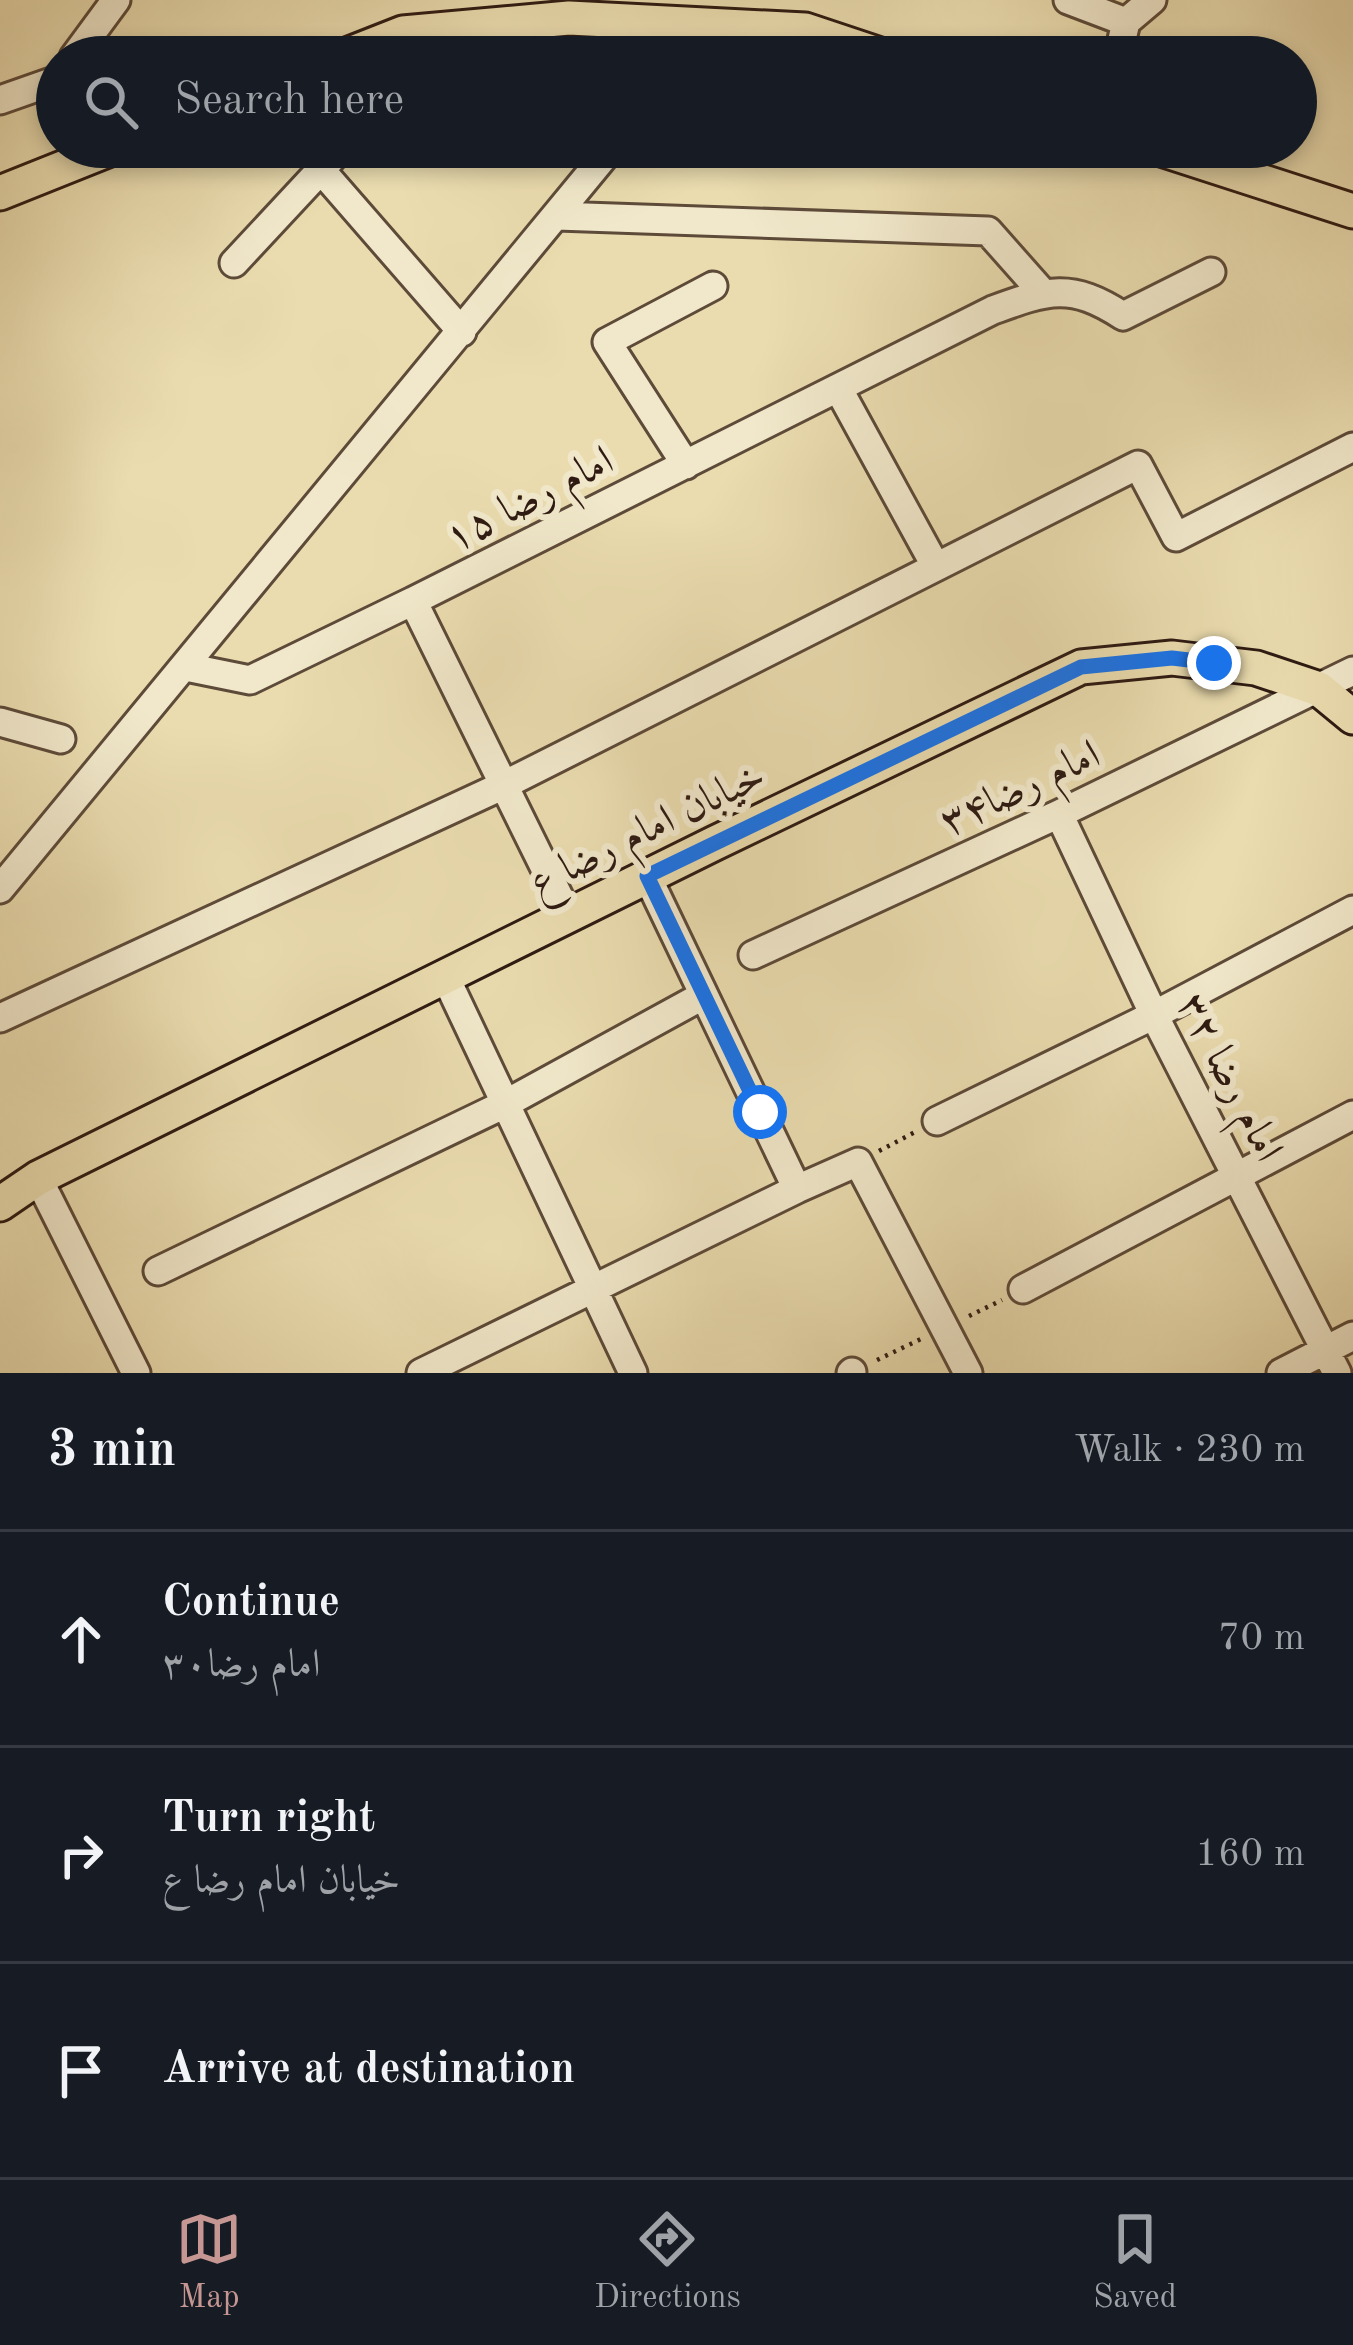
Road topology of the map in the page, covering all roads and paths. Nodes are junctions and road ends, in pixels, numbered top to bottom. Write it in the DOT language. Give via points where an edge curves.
graph roads {
  1 [pos="116,0"];
  2 [pos="1068,0"];
  3 [pos="1151,0"];
  4 [pos="1126,22"];
  5 [pos="709,25"];
  6 [pos="89,36"];
  7 [pos="460,36"];
  8 [pos="700,36"];
  9 [pos="823,36"];
  10 [pos="1123,36"];
  11 [pos="36,87"];
  12 [pos="0,100"];
  13 [pos="62,168"];
  14 [pos="595,168"];
  15 [pos="1219,168"];
  16 [pos="321,170"];
  17 [pos="0,193"];
  18 [pos="1353,212"];
  19 [pos="557,216"];
  20 [pos="234,263"];
  21 [pos="1211,272"];
  22 [pos="713,286"];
  23 [pos="1042,292"];
  24 [pos="462,332"];
  25 [pos="838,388"];
  26 [pos="1353,447"];
  27 [pos="686,465"];
  28 [pos="936,567"];
  29 [pos="413,602"];
  30 [pos="186,667"];
  31 [pos="1353,671"];
  32 [pos="1319,689"];
  33 [pos="1353,718"];
  34 [pos="0,722"];
  35 [pos="61,739"];
  36 [pos="503,785"];
  37 [pos="1059,814"];
  38 [pos="647,876"];
  39 [pos="0,890"];
  40 [pos="1353,910"];
  41 [pos="568,915"];
  42 [pos="753,955"];
  43 [pos="445,976"];
  44 [pos="704,995"];
  45 [pos="1154,1015"];
  46 [pos="0,1018"];
  47 [pos="505,1104"];
  48 [pos="1353,1115"];
  49 [pos="937,1121"];
  50 [pos="858,1162"];
  51 [pos="1235,1175"];
  52 [pos="38,1178"];
  53 [pos="797,1189"];
  54 [pos="0,1204"];
  55 [pos="158,1271"];
  56 [pos="593,1289"];
  57 [pos="1023,1289"];
  58 [pos="1353,1336"];
  59 [pos="1331,1361"];
  60 [pos="136,1373"];
  61 [pos="421,1373"];
  62 [pos="633,1373"];
  63 [pos="968,1373"];
  64 [pos="1282,1373"];
  1 -- 6 [label="street"];
  2 -- 4 [label="street"];
  3 -- 4 [label="street"];
  4 -- 10 [label="street"];
  5 -- 7 [label="main road" via="569,18"];
  5 -- 8 [label="street"];
  5 -- 9 [label="main road"];
  11 -- 12 [label="street"];
  13 -- 17 [label="main road"];
  14 -- 19 [label="street"];
  15 -- 18 [label="main road"];
  16 -- 20 [label="street"];
  16 -- 24 [label="street"];
  19 -- 23 [label="street" via="988,231"];
  19 -- 24 [label="street"];
  21 -- 23 [label="street" via="1123,316 1091,296"];
  22 -- 27 [label="street" via="607,342"];
  23 -- 25 [label="street, ۱۵ امام رضا"];
  24 -- 30 [label="street"];
  25 -- 27 [label="street, ۱۵ امام رضا"];
  25 -- 28 [label="street"];
  26 -- 28 [label="street" via="1176,537 1138,465"];
  27 -- 29 [label="street, ۱۵ امام رضا"];
  28 -- 36 [label="street"];
  29 -- 30 [label="street" via="250,680"];
  29 -- 36 [label="street, ۱۵ امام رضا"];
  30 -- 39 [label="street"];
  31 -- 32 [label="street, امام رضا۳۴"];
  32 -- 33 [label="main road, خیابان امام رضا ع"];
  32 -- 37 [label="street, امام رضا۳۴"];
  32 -- 38 [label="main road, خیابان امام رضا ع" via="1256,668 1172,658 1081,667"];
  34 -- 35 [label="street"];
  36 -- 41 [label="street, ۱۵ امام رضا"];
  36 -- 46 [label="street"];
  37 -- 42 [label="street, امام رضا۳۴"];
  37 -- 45 [label="street, امام رضا ۳۲"];
  38 -- 41 [label="main road, خیابان امام رضا ع"];
  38 -- 44 [label="street"];
  40 -- 45 [label="street"];
  41 -- 43 [label="main road, خیابان امام رضا ع"];
  43 -- 47 [label="street"];
  43 -- 52 [label="main road, خیابان امام رضا ع"];
  44 -- 47 [label="street"];
  44 -- 53 [label="street"];
  45 -- 49 [label="street"];
  45 -- 51 [label="street, امام رضا ۳۲"];
  47 -- 55 [label="street"];
  47 -- 56 [label="street"];
  48 -- 51 [label="street"];
  49 -- 50 [label="path"];
  50 -- 53 [label="street"];
  50 -- 63 [label="street"];
  51 -- 57 [label="street"];
  51 -- 59 [label="street, امام رضا ۳۲"];
  52 -- 54 [label="main road, خیابان امام رضا ع"];
  52 -- 60 [label="street"];
  53 -- 56 [label="street"];
  56 -- 61 [label="street"];
  56 -- 62 [label="street"];
  58 -- 59 [label="street"];
  59 -- 64 [label="street"];
}
